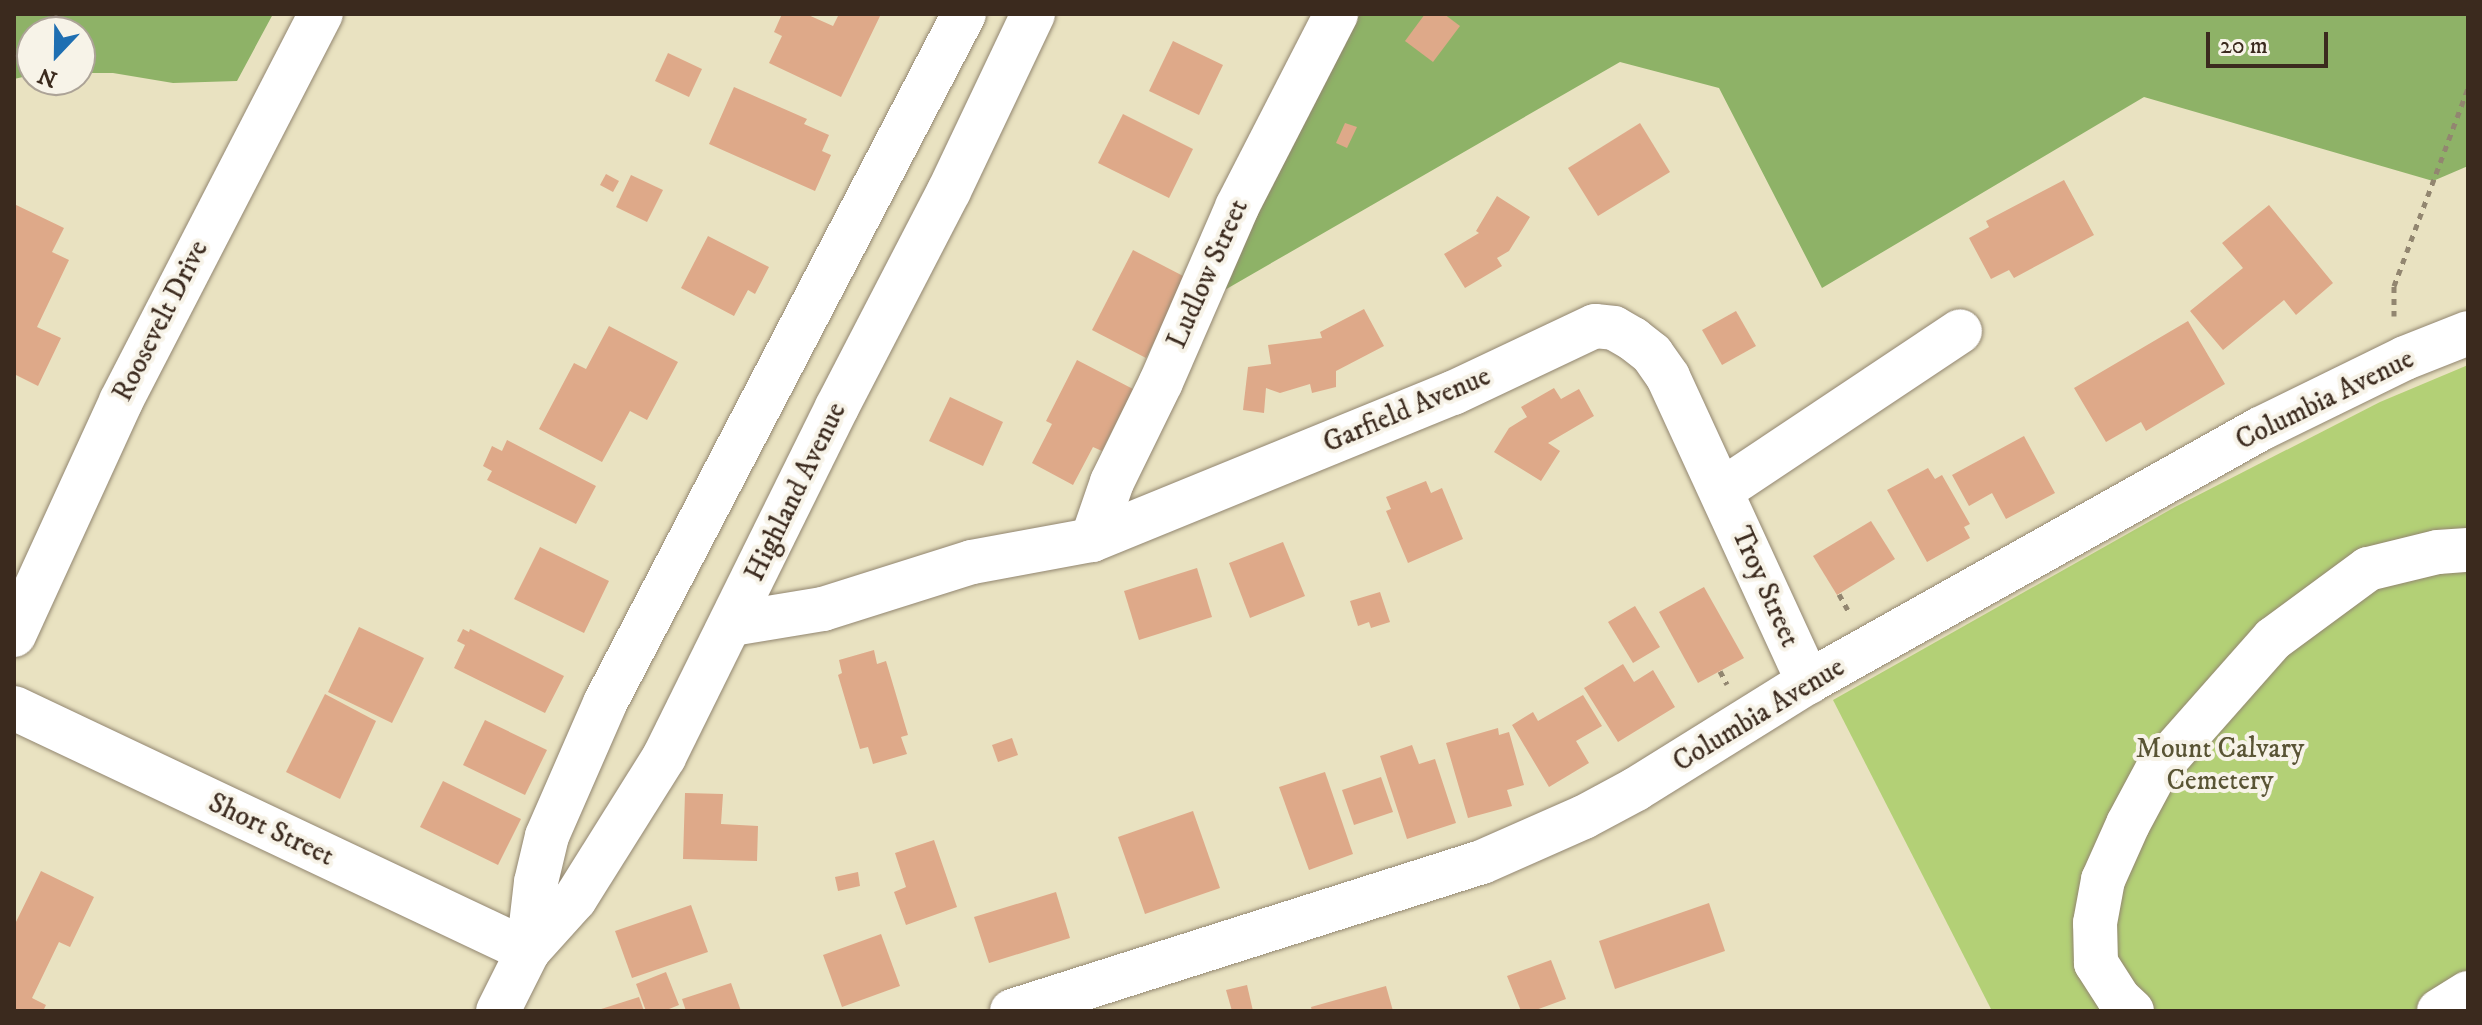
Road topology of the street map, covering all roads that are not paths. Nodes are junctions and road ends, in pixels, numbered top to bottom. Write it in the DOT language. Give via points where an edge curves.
graph roads {
  1 [pos="321,14"];
  2 [pos="964,14"];
  3 [pos="1033,14"];
  4 [pos="1336,14"];
  5 [pos="1960,331"];
  6 [pos="2468,333"];
  7 [pos="1722,490"];
  8 [pos="1092,540"];
  9 [pos="2468,550"];
  10 [pos="732,624"];
  11 [pos="14,635"];
  12 [pos="1808,682"];
  13 [pos="14,708"];
  14 [pos="528,951"];
  15 [pos="2468,993"];
  16 [pos="498,1011"];
  17 [pos="1012,1011"];
  18 [pos="2132,1011"];
  19 [pos="2439,1011"];
  1 -- 11 [label="street, Roosevelt Drive" via="121,401"];
  2 -- 14 [label="street, Highland Avenue" via="605,703 547,836"];
  3 -- 10 [label="street, Highland Avenue"];
  4 -- 8 [label="street, Ludlow Street" via="1237,207 1112,482"];
  5 -- 7 [label="street"];
  6 -- 12 [label="street, Columbia Avenue" via="2260,429"];
  7 -- 8 [label="street, Garfield Avenue" via="1652,354 1614,328 1595,326 1439,399"];
  7 -- 12 [label="street, Troy Street"];
  8 -- 10 [label="street, Garfield Avenue" via="972,562 823,609"];
  9 -- 18 [label="street" via="2368,569 2273,639 2157,770 2103,880 2095,923 2096,963"];
  10 -- 14 [label="street, Highland Avenue" via="656,770 575,899"];
  12 -- 17 [label="street, Columbia Avenue" via="1636,789 1482,862"];
  13 -- 14 [label="street, Short Street"];
  14 -- 16 [label="street, Highland Avenue"];
  15 -- 19 [label="street"];
}
